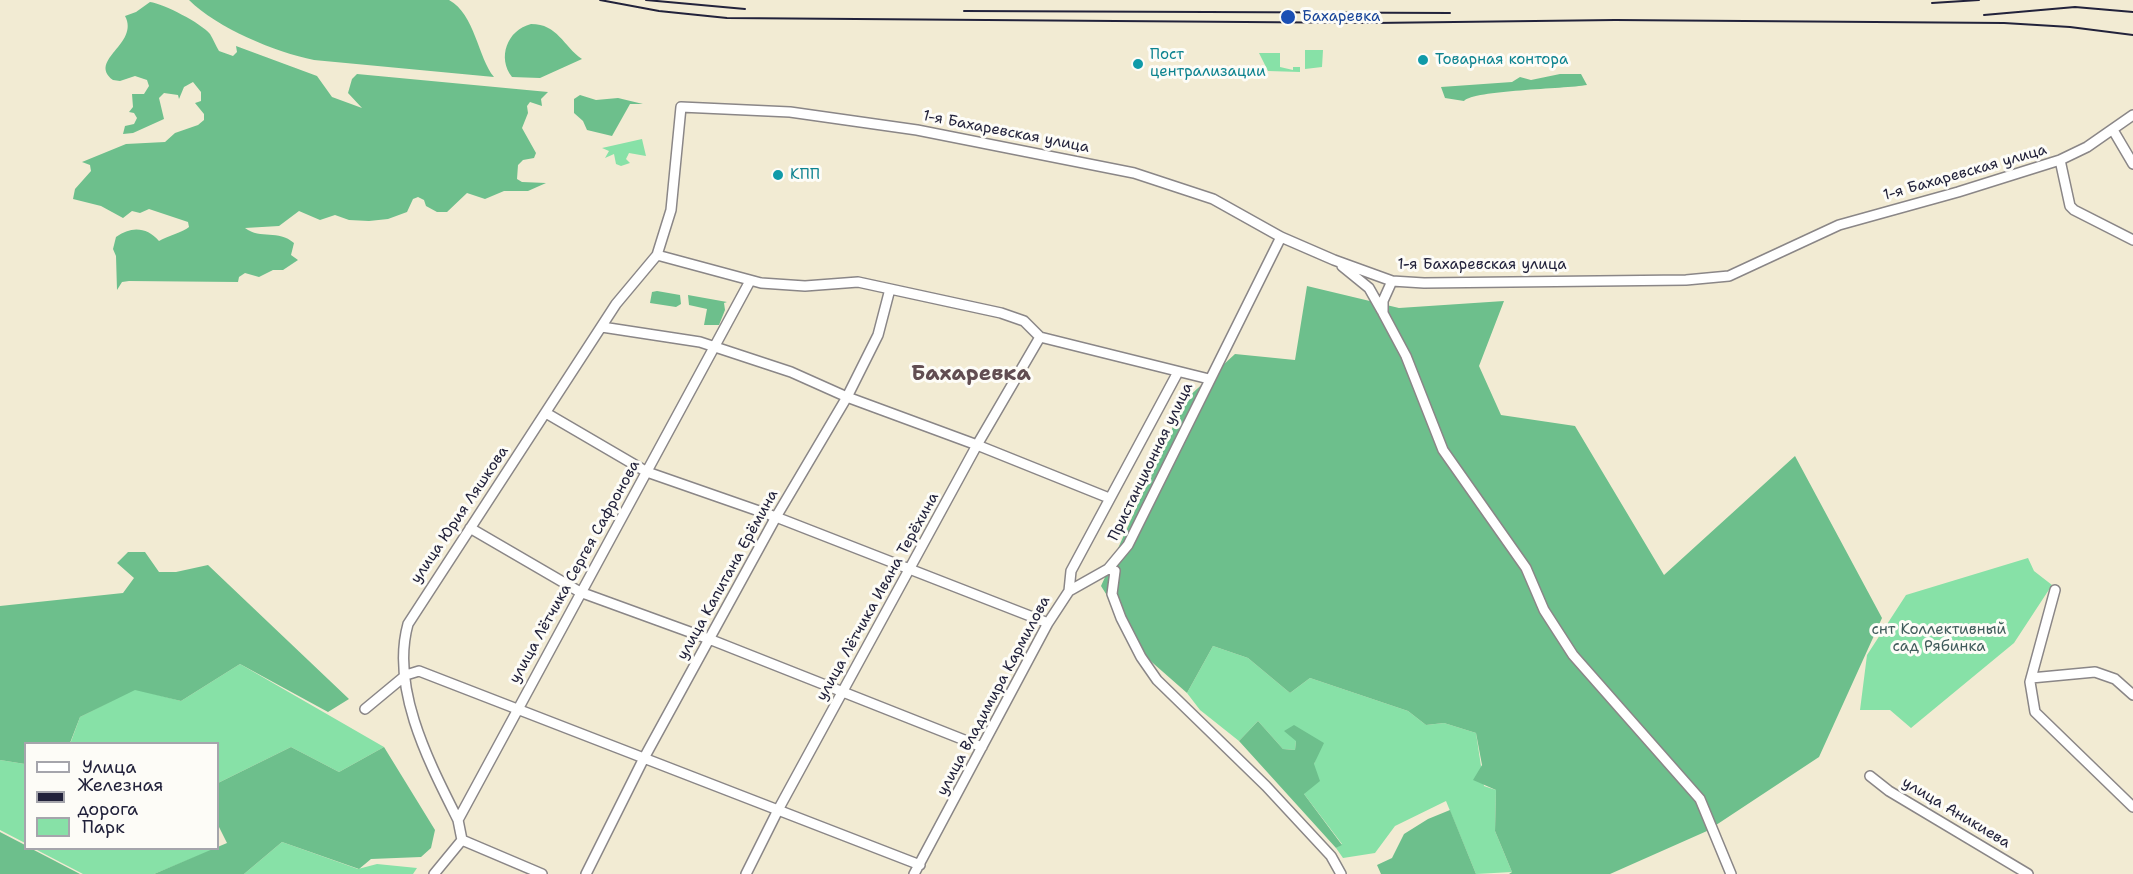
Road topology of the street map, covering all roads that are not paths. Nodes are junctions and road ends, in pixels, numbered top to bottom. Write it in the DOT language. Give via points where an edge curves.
graph roads {
  1 [pos="2133,115"];
  2 [pos="2113,130"];
  3 [pos="2060,160"];
  4 [pos="2133,164"];
  5 [pos="1281,237"];
  6 [pos="2133,240"];
  7 [pos="657,255"];
  8 [pos="1334,260"];
  9 [pos="750,281"];
  10 [pos="1392,281"];
  11 [pos="890,289"];
  12 [pos="1383,313"];
  13 [pos="602,327"];
  14 [pos="1040,337"];
  15 [pos="715,346"];
  16 [pos="1179,372"];
  17 [pos="1209,379"];
  18 [pos="847,397"];
  19 [pos="546,412"];
  20 [pos="977,445"];
  21 [pos="647,472"];
  22 [pos="1109,498"];
  23 [pos="776,517"];
  24 [pos="470,528"];
  25 [pos="1108,569"];
  26 [pos="911,570"];
  27 [pos="2055,590"];
  28 [pos="1069,591"];
  29 [pos="580,592"];
  30 [pos="1048,623"];
  31 [pos="709,639"];
  32 [pos="406,675"];
  33 [pos="2031,678"];
  34 [pos="843,691"];
  35 [pos="2133,695"];
  36 [pos="516,708"];
  37 [pos="365,709"];
  38 [pos="982,747"];
  39 [pos="644,758"];
  40 [pos="1870,776"];
  41 [pos="2133,807"];
  42 [pos="778,810"];
  43 [pos="458,820"];
  44 [pos="462,840"];
  45 [pos="920,865"];
  46 [pos="434,874"];
  47 [pos="542,874"];
  48 [pos="586,874"];
  49 [pos="747,874"];
  50 [pos="914,874"];
  51 [pos="1341,874"];
  52 [pos="1731,874"];
  53 [pos="2028,874"];
  1 -- 2 [label="street, 1-я Бахаревская улица"];
  2 -- 3 [label="street, 1-я Бахаревская улица"];
  2 -- 4 [label="street"];
  3 -- 6 [label="street" via="2070,206"];
  3 -- 10 [label="street, 1-я Бахаревская улица" via="1839,225 1729,276 1686,280"];
  5 -- 7 [label="street, 1-я Бахаревская улица" via="1213,199 1107,167 837,118 681,107 672,202"];
  5 -- 8 [label="street, 1-я Бахаревская улица"];
  5 -- 17 [label="street, Пристанционная улица"];
  7 -- 9 [label="street"];
  7 -- 13 [label="street, улица Юрия Ляшкова" via="626,290"];
  8 -- 10 [label="street, 1-я Бахаревская улица"];
  8 -- 12 [label="street" via="1369,288"];
  9 -- 11 [label="street" via="798,286 849,281"];
  9 -- 15 [label="street, улица Лётчика Сергея Сафронова"];
  10 -- 12 [label="street" via="1383,301"];
  11 -- 14 [label="street" via="1008,315 1030,326"];
  11 -- 18 [label="street, улица Капитана Ерёмина" via="878,335"];
  12 -- 52 [label="street" via="1406,356 1443,450 1526,568 1544,610 1573,655 1700,799"];
  13 -- 15 [label="street" via="686,338"];
  13 -- 19 [label="street, улица Юрия Ляшкова"];
  14 -- 16 [label="street"];
  14 -- 20 [label="street, улица Лётчика Ивана Терёхина"];
  15 -- 18 [label="street" via="791,372"];
  15 -- 21 [label="street, улица Лётчика Сергея Сафронова"];
  16 -- 17 [label="street"];
  16 -- 22 [label="street, улица Владимира Кармилова"];
  17 -- 25 [label="street, Пристанционная улица" via="1128,545"];
  18 -- 20 [label="street"];
  18 -- 23 [label="street, улица Капитана Ерёмина"];
  19 -- 21 [label="street"];
  19 -- 24 [label="street, улица Юрия Ляшкова"];
  20 -- 22 [label="street"];
  20 -- 26 [label="street, улица Лётчика Ивана Терёхина"];
  21 -- 23 [label="street"];
  21 -- 29 [label="street, улица Лётчика Сергея Сафронова"];
  22 -- 28 [label="street, улица Владимира Кармилова" via="1071,571"];
  23 -- 26 [label="street"];
  23 -- 31 [label="street, улица Капитана Ерёмина"];
  24 -- 29 [label="street"];
  24 -- 32 [label="street, улица Юрия Ляшкова" via="408,624 403,645"];
  25 -- 28 [label="street"];
  25 -- 51 [label="street" via="1115,571 1112,594 1121,618 1157,680 1266,786 1331,856"];
  26 -- 30 [label="street"];
  26 -- 34 [label="street, улица Лётчика Ивана Терёхина"];
  27 -- 33 [label="street"];
  28 -- 30 [label="street, улица Владимира Кармилова"];
  29 -- 31 [label="street"];
  29 -- 36 [label="street, улица Лётчика Сергея Сафронова"];
  30 -- 38 [label="street, улица Владимира Кармилова"];
  31 -- 34 [label="street"];
  31 -- 39 [label="street, улица Капитана Ерёмина"];
  32 -- 36 [label="street" via="419,671"];
  32 -- 37 [label="street"];
  32 -- 43 [label="street, улица Юрия Ляшкова" via="419,741"];
  33 -- 35 [label="street" via="2095,672 2115,679"];
  33 -- 41 [label="street" via="2035,712"];
  34 -- 38 [label="street"];
  34 -- 42 [label="street, улица Лётчика Ивана Терёхина"];
  36 -- 39 [label="street"];
  36 -- 43 [label="street, улица Лётчика Сергея Сафронова"];
  38 -- 45 [label="street, улица Владимира Кармилова"];
  39 -- 42 [label="street"];
  39 -- 48 [label="street, улица Капитана Ерёмина"];
  40 -- 53 [label="street, улица Аникиева"];
  42 -- 45 [label="street"];
  42 -- 49 [label="street, улица Лётчика Ивана Терёхина"];
  43 -- 44 [label="street"];
  44 -- 46 [label="street"];
  44 -- 47 [label="street"];
  45 -- 50 [label="street, улица Владимира Кармилова"];
}
